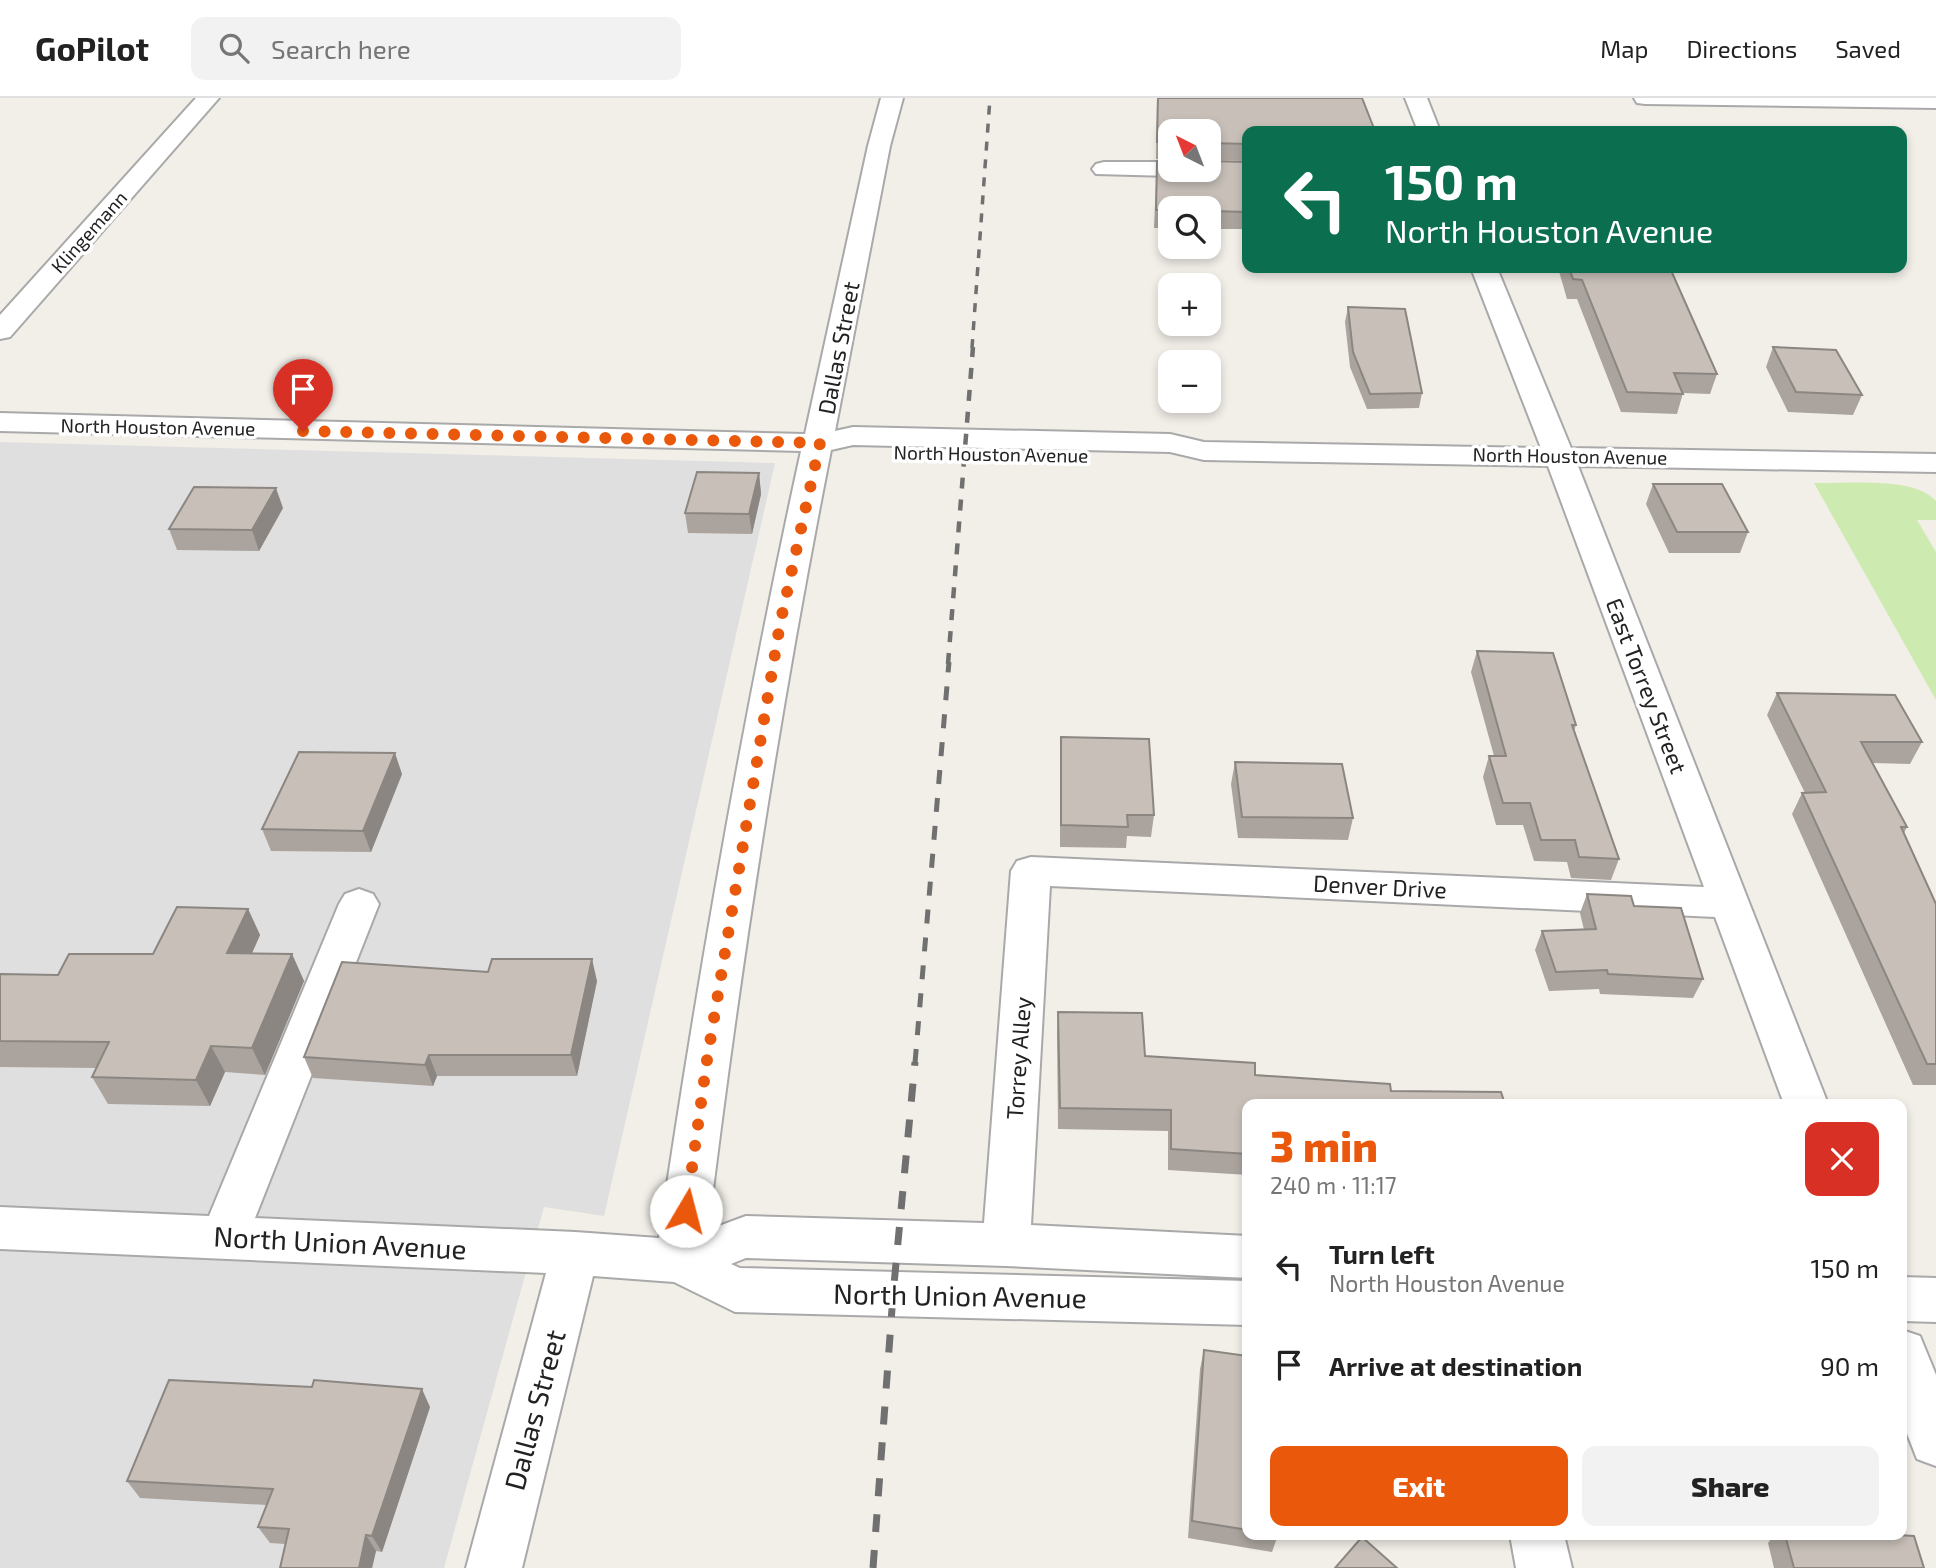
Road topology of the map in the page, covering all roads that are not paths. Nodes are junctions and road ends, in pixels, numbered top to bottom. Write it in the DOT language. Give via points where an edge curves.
graph roads {
  1 [pos="208,98"];
  2 [pos="892,98"];
  3 [pos="1416,98"];
  4 [pos="1645,98"];
  5 [pos="1936,102"];
  6 [pos="1427,126"];
  7 [pos="1104,169"];
  8 [pos="1158,169"];
  9 [pos="1486,273"];
  10 [pos="0,331"];
  11 [pos="0,422"];
  12 [pos="820,443"];
  13 [pos="1559,455"];
  14 [pos="1936,463"];
  15 [pos="1031,871"];
  16 [pos="1728,903"];
  17 [pos="359,904"];
  18 [pos="1804,1099"];
  19 [pos="0,1228"];
  20 [pos="224,1237"];
  21 [pos="1006,1245"];
  22 [pos="575,1253"];
  23 [pos="1242,1257"];
  24 [pos="680,1261"];
  25 [pos="1907,1299"];
  26 [pos="1936,1300"];
  27 [pos="1242,1303"];
  28 [pos="1907,1366"];
  29 [pos="1936,1441"];
  30 [pos="1539,1540"];
  31 [pos="494,1568"];
  32 [pos="1544,1568"];
  1 -- 10 [label="street, Klingemann"];
  2 -- 12 [label="street, Dallas Street"];
  3 -- 6 [label="street"];
  4 -- 5 [label="street"];
  7 -- 8 [label="street"];
  9 -- 13 [label="street, East Torrey Street"];
  11 -- 12 [label="street, North Houston Avenue"];
  12 -- 13 [label="street, North Houston Avenue" via="847,452 1177,458 1204,451"];
  12 -- 24 [label="street, Dallas Street" via="776,651 707,1060"];
  13 -- 14 [label="street, North Houston Avenue"];
  13 -- 16 [label="street, East Torrey Street"];
  15 -- 16 [label="street, Denver Drive"];
  15 -- 21 [label="street, Torrey Alley"];
  16 -- 18 [label="street, East Torrey Street"];
  17 -- 20 [label="street"];
  19 -- 20 [label="street, North Union Avenue"];
  20 -- 22 [label="street, North Union Avenue"];
  21 -- 23 [label="street, North Union Avenue"];
  21 -- 24 [label="street, North Union Avenue" via="746,1237"];
  22 -- 24 [label="street, North Union Avenue"];
  22 -- 31 [label="street, Dallas Street"];
  24 -- 27 [label="street, North Union Avenue" via="735,1290"];
  25 -- 26 [label="street"];
  28 -- 29 [label="street"];
  30 -- 32 [label="street"];
}
